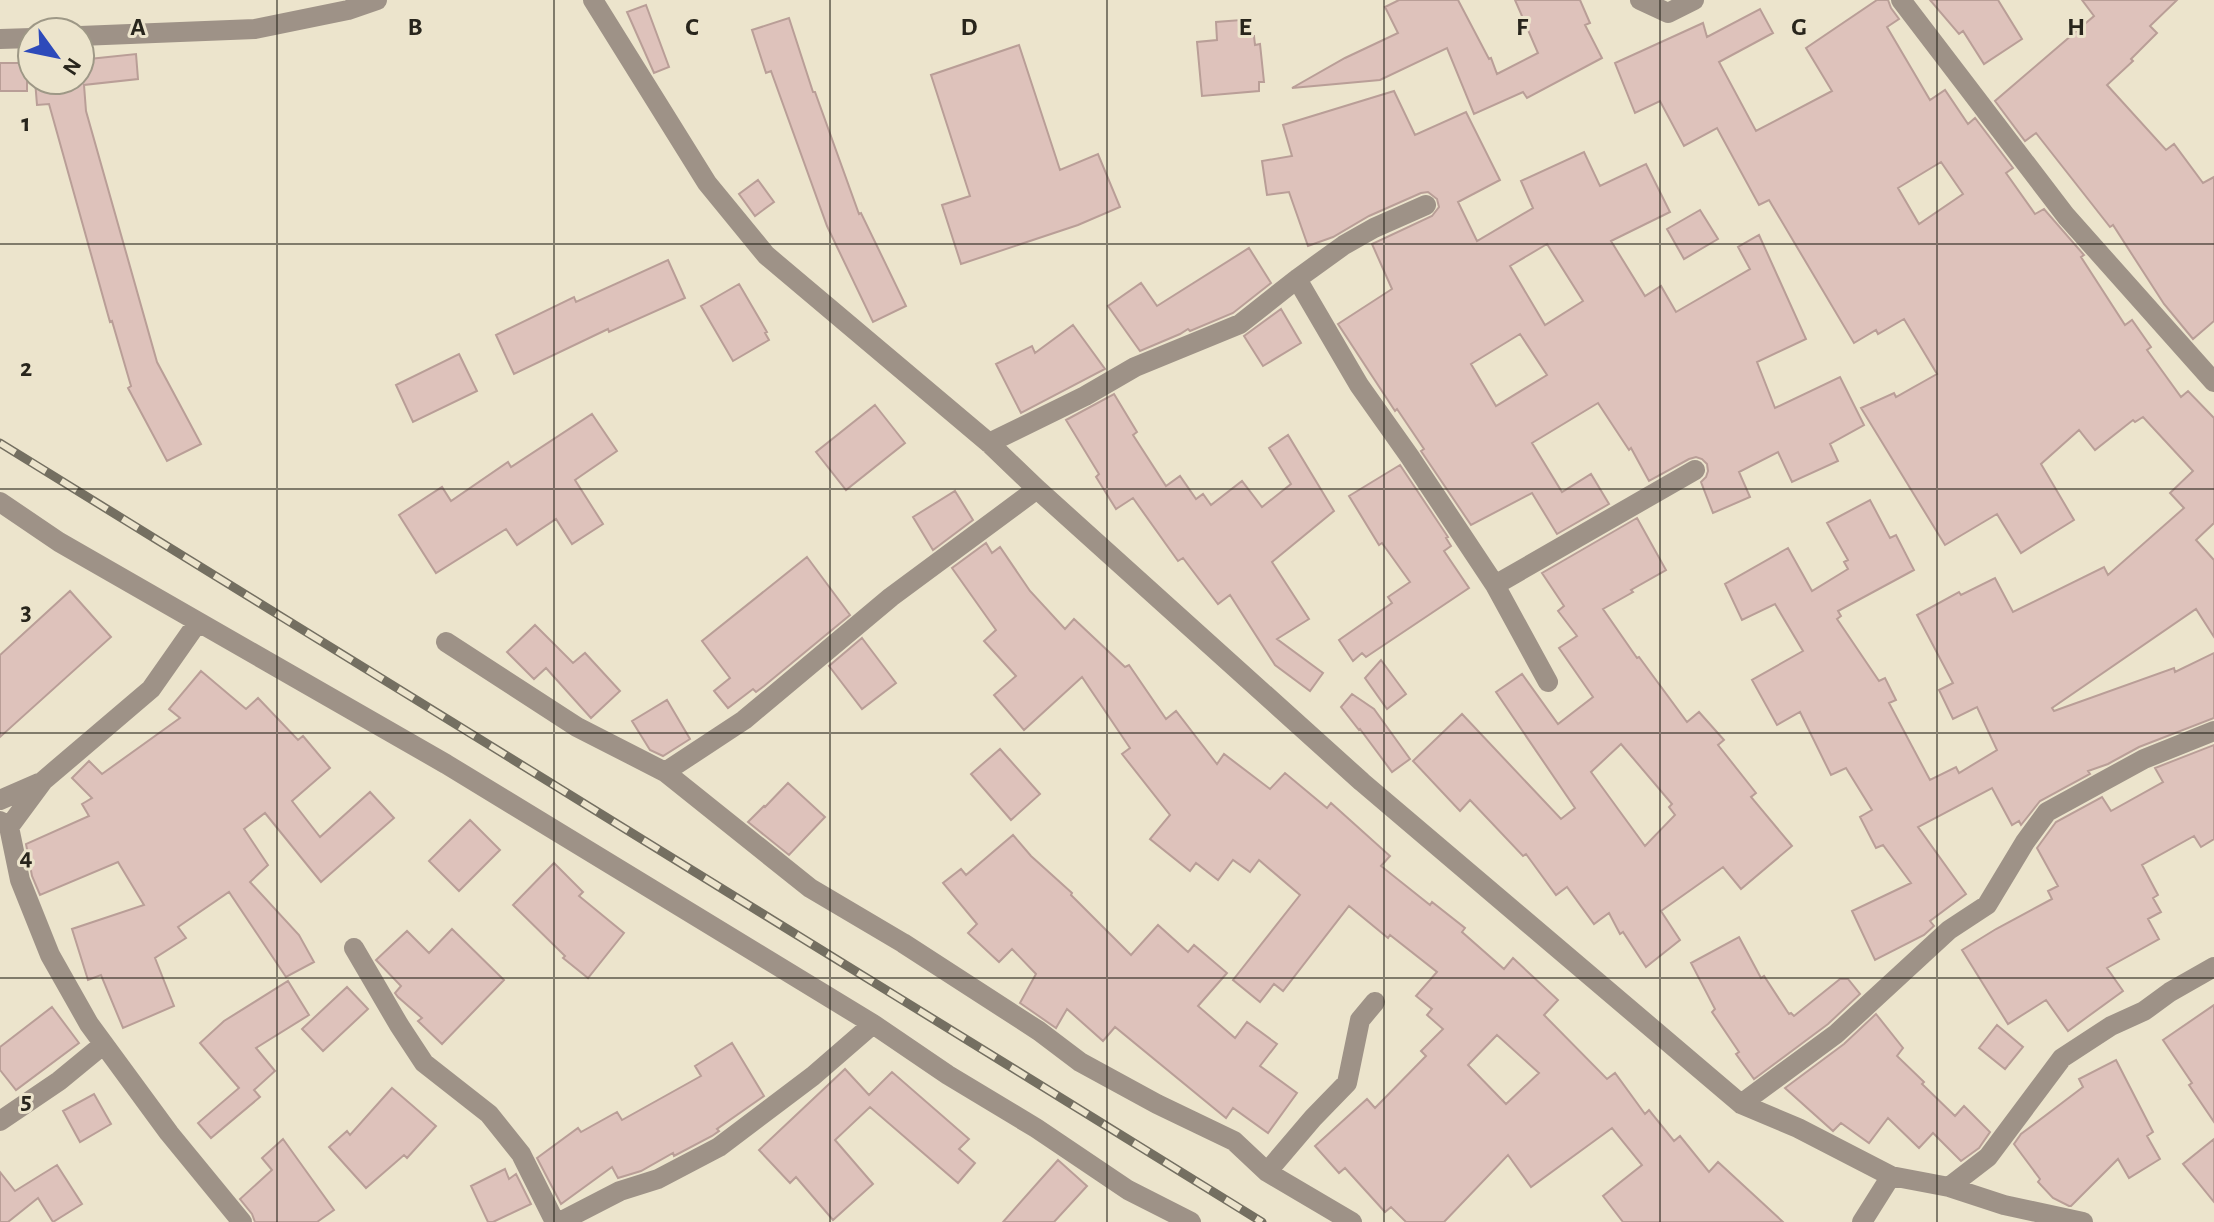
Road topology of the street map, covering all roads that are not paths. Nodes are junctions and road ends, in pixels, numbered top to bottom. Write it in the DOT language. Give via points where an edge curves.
graph roads {
  1 [pos="377,0"];
  2 [pos="593,0"];
  3 [pos="1640,0"];
  4 [pos="1694,0"];
  5 [pos="1901,0"];
  6 [pos="96,35"];
  7 [pos="1426,205"];
  8 [pos="1297,279"];
  9 [pos="2214,382"];
  10 [pos="989,443"];
  11 [pos="1695,470"];
  12 [pos="1037,489"];
  13 [pos="0,502"];
  14 [pos="1495,585"];
  15 [pos="198,622"];
  16 [pos="446,642"];
  17 [pos="1548,682"];
  18 [pos="2214,731"];
  19 [pos="665,772"];
  20 [pos="43,781"];
  21 [pos="0,800"];
  22 [pos="4,824"];
  23 [pos="354,948"];
  24 [pos="2214,967"];
  25 [pos="1375,1002"];
  26 [pos="873,1024"];
  27 [pos="104,1044"];
  28 [pos="1741,1104"];
  29 [pos="0,1121"];
  30 [pos="1267,1172"];
  31 [pos="1891,1176"];
  32 [pos="1949,1187"];
  33 [pos="242,1222"];
  34 [pos="558,1222"];
  35 [pos="1191,1222"];
  36 [pos="1352,1222"];
  37 [pos="1862,1222"];
  38 [pos="2083,1222"];
  1 -- 6 [label="street" via="255,29"];
  2 -- 10 [label="street" via="707,183 766,255"];
  3 -- 4 [label="street" via="1668,13"];
  5 -- 9 [label="street" via="2066,216"];
  7 -- 8 [label="street" via="1344,245"];
  8 -- 10 [label="street" via="1240,324 1135,367"];
  8 -- 14 [label="street" via="1359,385"];
  10 -- 12 [label="street"];
  11 -- 14 [label="street"];
  12 -- 19 [label="street" via="891,597 744,720"];
  12 -- 28 [label="street" via="1362,782"];
  13 -- 15 [label="street"];
  14 -- 17 [label="street"];
  15 -- 20 [label="street" via="151,689"];
  15 -- 26 [label="street" via="446,764"];
  16 -- 19 [label="street" via="577,727"];
  18 -- 28 [label="street" via="2144,759 2047,812 1987,905 1949,930 1836,1034"];
  19 -- 30 [label="street" via="810,888 1080,1062 1234,1141"];
  20 -- 21 [label="street"];
  20 -- 22 [label="street"];
  22 -- 27 [label="street" via="50,955"];
  23 -- 34 [label="street" via="424,1063 489,1114 521,1154"];
  24 -- 32 [label="street" via="2062,1058 1988,1157"];
  25 -- 30 [label="street" via="1360,1020 1347,1083"];
  26 -- 34 [label="street" via="719,1147"];
  26 -- 35 [label="street" via="1128,1190"];
  27 -- 29 [label="street"];
  27 -- 33 [label="street"];
  28 -- 31 [label="street"];
  30 -- 36 [label="street"];
  31 -- 32 [label="street"];
  31 -- 37 [label="street"];
  32 -- 38 [label="street"];
}
